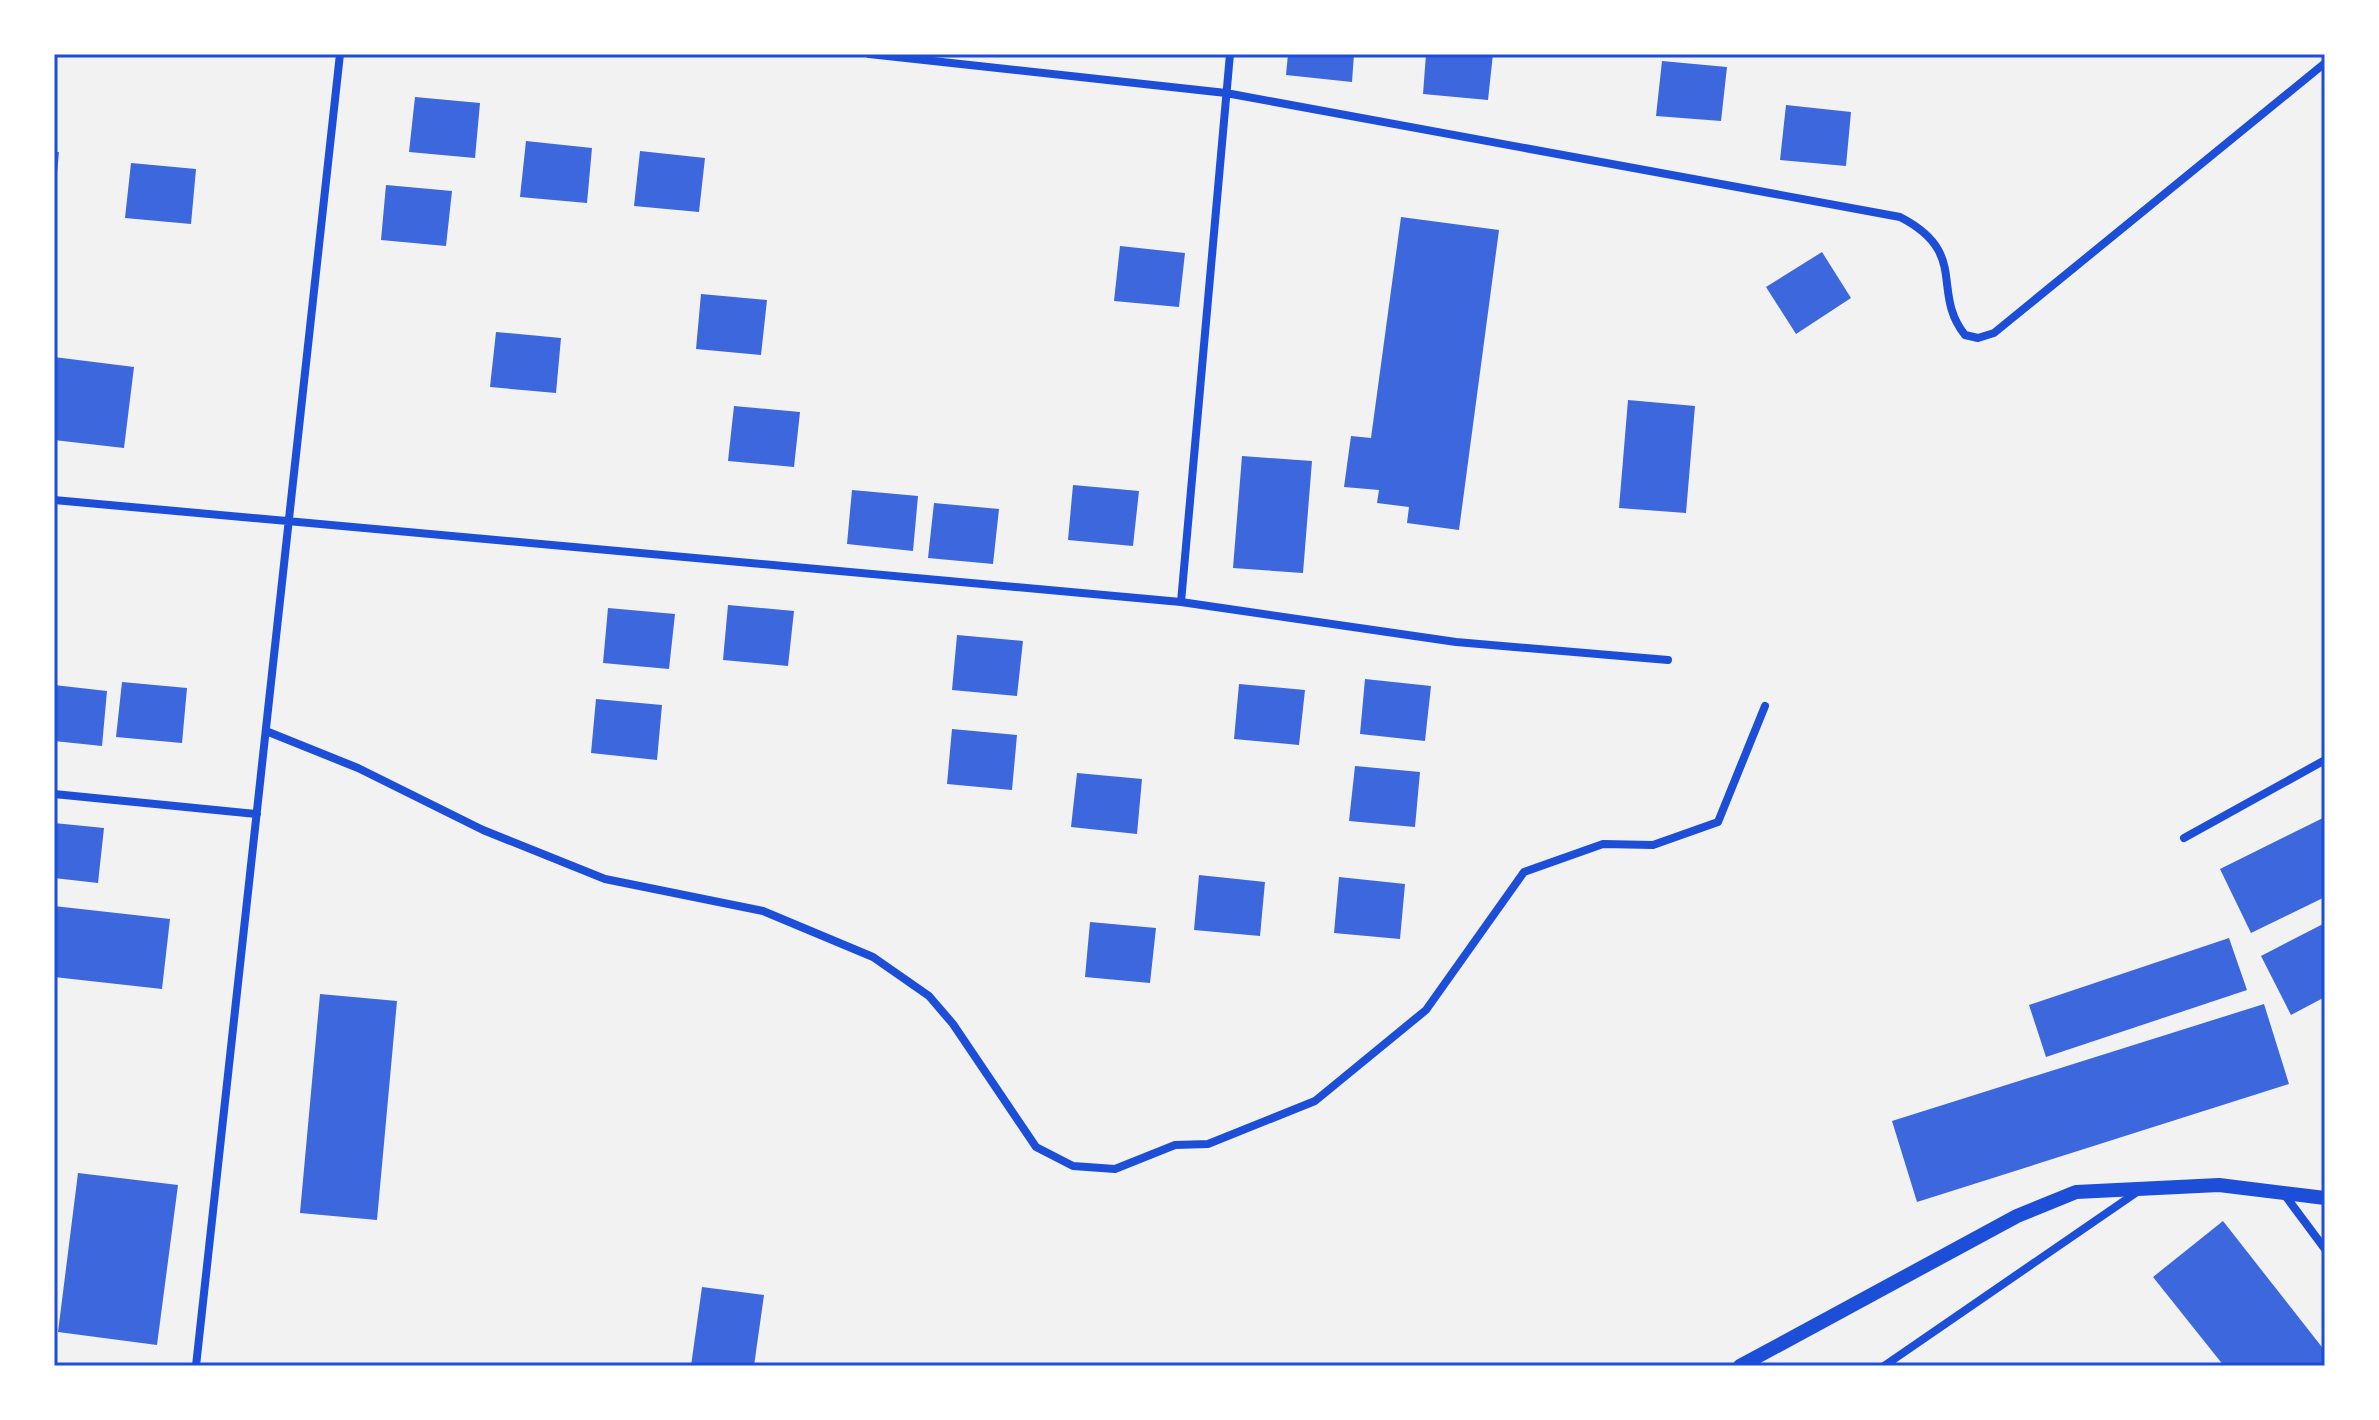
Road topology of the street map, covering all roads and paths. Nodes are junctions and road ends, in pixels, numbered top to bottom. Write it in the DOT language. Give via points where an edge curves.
graph roads {
  1 [pos="340,54"];
  2 [pos="869,54"];
  3 [pos="1230,54"];
  4 [pos="2325,63"];
  5 [pos="1226,93"];
  6 [pos="54,500"];
  7 [pos="284,522"];
  8 [pos="1181,602"];
  9 [pos="1668,660"];
  10 [pos="1765,706"];
  11 [pos="266,731"];
  12 [pos="2325,760"];
  13 [pos="54,794"];
  14 [pos="257,814"];
  15 [pos="2184,838"];
  16 [pos="2147,1186"];
  17 [pos="2284,1194"];
  18 [pos="2325,1198"];
  19 [pos="2325,1249"];
  20 [pos="196,1366"];
  21 [pos="1740,1366"];
  22 [pos="1884,1366"];
  1 -- 7 [label="street"];
  2 -- 5 [label="street"];
  3 -- 5 [label="street"];
  4 -- 5 [label="street" via="1994,333 1978,338 1965,335 1958,326 1938,246 1923,229 1900,217"];
  5 -- 8 [label="street"];
  6 -- 7 [label="street"];
  7 -- 8 [label="street"];
  7 -- 11 [label="street"];
  8 -- 9 [label="street" via="1456,642"];
  10 -- 11 [label="street" via="1718,822 1653,845 1603,844 1524,872 1426,1010 1315,1101 1208,1144 1175,1145 1115,1169 1073,1166 1036,1147 929,996 873,957 763,911 605,879"];
  11 -- 14 [label="street"];
  12 -- 15 [label="street"];
  13 -- 14 [label="street"];
  14 -- 20 [label="street"];
  16 -- 17 [label="street" via="2219,1185"];
  16 -- 21 [label="street" via="2076,1192 2017,1216"];
  16 -- 22 [label="street"];
  17 -- 18 [label="street"];
  17 -- 19 [label="street"];
}
